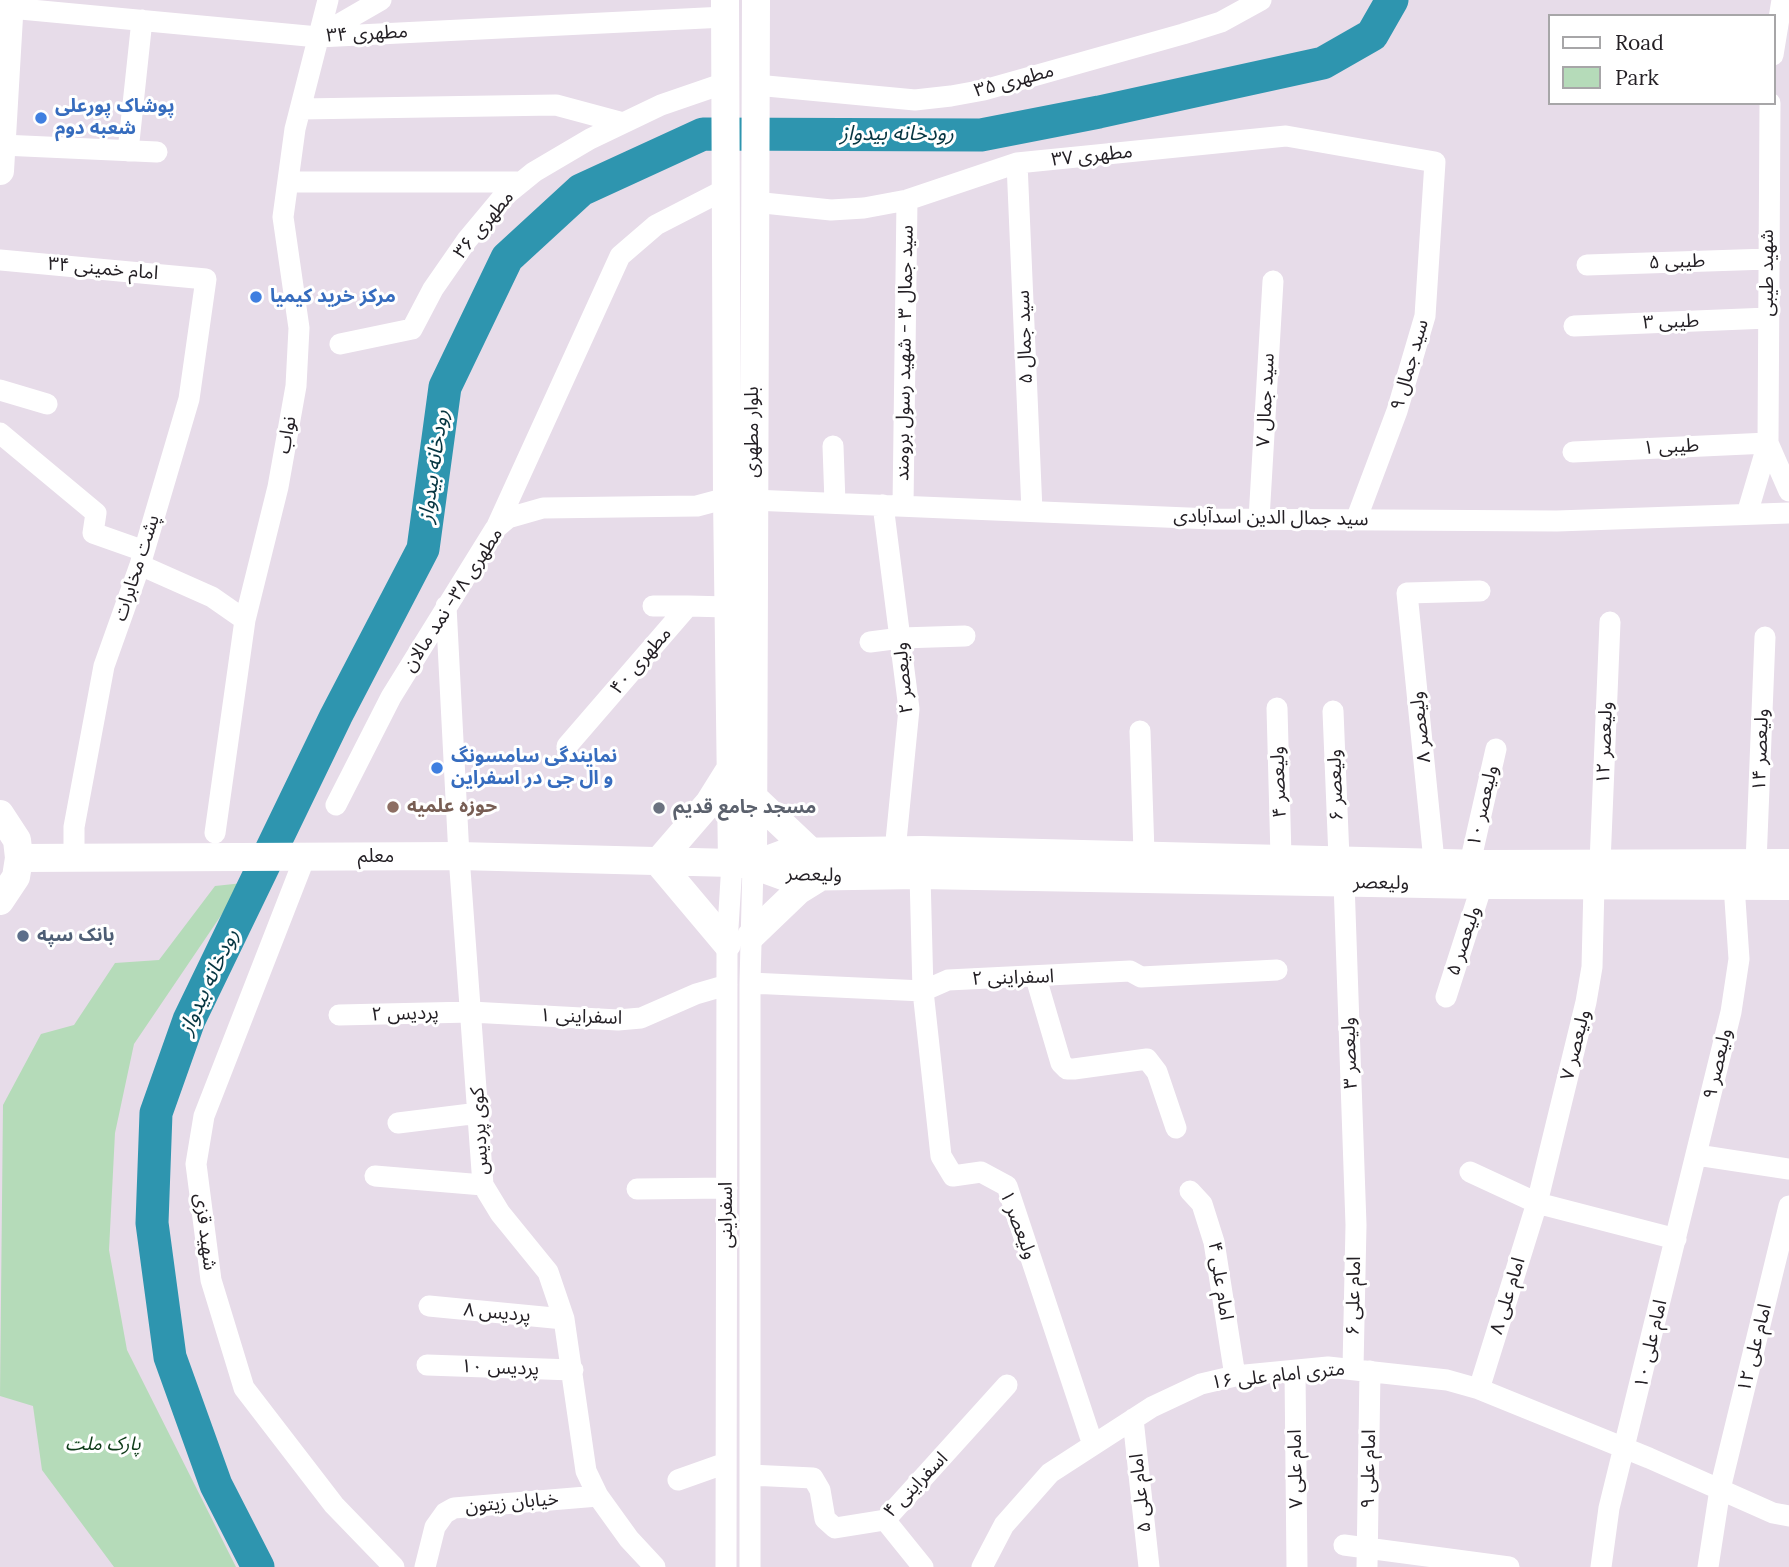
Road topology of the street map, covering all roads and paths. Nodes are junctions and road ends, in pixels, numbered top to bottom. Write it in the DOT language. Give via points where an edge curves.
graph roads {
  1 [pos="328,0"];
  2 [pos="381,0"];
  3 [pos="757,0"];
  4 [pos="1261,0"];
  5 [pos="1782,0"];
  6 [pos="10,4"];
  7 [pos="725,9"];
  8 [pos="142,20"];
  9 [pos="317,37"];
  10 [pos="1775,43"];
  11 [pos="726,89"];
  12 [pos="757,90"];
  13 [pos="1770,105"];
  14 [pos="300,109"];
  15 [pos="623,123"];
  16 [pos="726,129"];
  17 [pos="755,131"];
  18 [pos="128,150"];
  19 [pos="158,152"];
  20 [pos="1,158"];
  21 [pos="1435,162"];
  22 [pos="1017,163"];
  23 [pos="726,176"];
  24 [pos="288,182"];
  25 [pos="522,182"];
  26 [pos="907,200"];
  27 [pos="754,202"];
  28 [pos="1768,259"];
  29 [pos="0,260"];
  30 [pos="1587,265"];
  31 [pos="206,279"];
  32 [pos="1273,281"];
  33 [pos="1768,318"];
  34 [pos="1574,326"];
  35 [pos="340,344"];
  36 [pos="0,390"];
  37 [pos="47,404"];
  38 [pos="0,433"];
  39 [pos="1768,443"];
  40 [pos="834,446"];
  41 [pos="1573,452"];
  42 [pos="1789,491"];
  43 [pos="740,499"];
  44 [pos="835,503"];
  45 [pos="893,506"];
  46 [pos="1032,512"];
  47 [pos="1789,513"];
  48 [pos="1747,514"];
  49 [pos="1259,519"];
  50 [pos="1356,520"];
  51 [pos="495,529"];
  52 [pos="142,558"];
  53 [pos="1480,591"];
  54 [pos="446,606"];
  55 [pos="653,606"];
  56 [pos="688,606"];
  57 [pos="728,607"];
  58 [pos="245,620"];
  59 [pos="1610,622"];
  60 [pos="965,636"];
  61 [pos="1765,637"];
  62 [pos="901,638"];
  63 [pos="870,642"];
  64 [pos="1277,708"];
  65 [pos="1333,711"];
  66 [pos="1140,731"];
  67 [pos="568,746"];
  68 [pos="1496,749"];
  69 [pos="729,771"];
  70 [pos="754,798"];
  71 [pos="336,805"];
  72 [pos="0,814"];
  73 [pos="215,833"];
  74 [pos="1144,853"];
  75 [pos="459,856"];
  76 [pos="305,857"];
  77 [pos="1281,857"];
  78 [pos="19,858"];
  79 [pos="74,859"];
  80 [pos="912,859"];
  81 [pos="1434,861"];
  82 [pos="658,862"];
  83 [pos="1756,863"];
  84 [pos="1789,863"];
  85 [pos="743,864"];
  86 [pos="815,864"];
  87 [pos="1342,870"];
  88 [pos="1478,871"];
  89 [pos="1597,874"];
  90 [pos="1734,886"];
  91 [pos="1789,886"];
  92 [pos="0,901"];
  93 [pos="739,940"];
  94 [pos="1277,970"];
  95 [pos="1036,978"];
  96 [pos="750,983"];
  97 [pos="727,985"];
  98 [pos="923,990"];
  99 [pos="1446,997"];
  100 [pos="471,1012"];
  101 [pos="339,1016"];
  102 [pos="751,1094"];
  103 [pos="727,1096"];
  104 [pos="479,1114"];
  105 [pos="398,1123"];
  106 [pos="1176,1128"];
  107 [pos="1696,1155"];
  108 [pos="1789,1168"];
  109 [pos="1469,1172"];
  110 [pos="375,1176"];
  111 [pos="483,1185"];
  112 [pos="727,1188"];
  113 [pos="638,1189"];
  114 [pos="1190,1191"];
  115 [pos="1537,1203"];
  116 [pos="1789,1206"];
  117 [pos="1356,1225"];
  118 [pos="1676,1239"];
  119 [pos="429,1307"];
  120 [pos="564,1319"];
  121 [pos="427,1365"];
  122 [pos="1361,1369"];
  123 [pos="573,1370"];
  124 [pos="1294,1371"];
  125 [pos="1235,1376"];
  126 [pos="1007,1385"];
  127 [pos="1479,1389"];
  128 [pos="1133,1419"];
  129 [pos="1093,1445"];
  130 [pos="1626,1448"];
  131 [pos="726,1463"];
  132 [pos="750,1475"];
  133 [pos="678,1480"];
  134 [pos="1720,1489"];
  135 [pos="598,1496"];
  136 [pos="1789,1516"];
  137 [pos="885,1520"];
  138 [pos="1344,1545"];
  139 [pos="1368,1558"];
  140 [pos="394,1567"];
  141 [pos="425,1567"];
  142 [pos="655,1567"];
  143 [pos="726,1567"];
  144 [pos="750,1567"];
  145 [pos="923,1567"];
  146 [pos="982,1567"];
  147 [pos="1149,1567"];
  148 [pos="1297,1567"];
  149 [pos="1509,1567"];
  150 [pos="1601,1567"];
  151 [pos="1708,1567"];
  1 -- 9 [label="street, نواب"];
  2 -- 9 [label="street"];
  3 -- 12 [label="main road, بلوار مطهری"];
  4 -- 12 [label="street, مطهری ۳۵" via="1221,22 951,96 915,100"];
  5 -- 10 [label="street"];
  6 -- 8 [label="street, مطهری ۳۴"];
  6 -- 20 [label="main road"];
  7 -- 9 [label="street, مطهری ۳۴"];
  7 -- 11 [label="main road, بلوار مطهری"];
  8 -- 9 [label="street, مطهری ۳۴"];
  8 -- 18 [label="street"];
  9 -- 14 [label="street, نواب"];
  11 -- 15 [label="street, مطهری ۳۶" via="661,105"];
  11 -- 16 [label="main road, بلوار مطهری"];
  12 -- 17 [label="main road, بلوار مطهری"];
  13 -- 28 [label="street, شهید طیبی"];
  14 -- 15 [label="street" via="556,105"];
  14 -- 24 [label="street, نواب"];
  15 -- 25 [label="street, مطهری ۳۶"];
  16 -- 17 [label="main road"];
  16 -- 23 [label="main road, بلوار مطهری"];
  17 -- 27 [label="main road, بلوار مطهری"];
  18 -- 19 [label="street"];
  18 -- 20 [label="street"];
  21 -- 22 [label="street, مطهری ۳۷" via="1286,136"];
  21 -- 50 [label="street, سید جمال ۹" via="1425,316 1397,411"];
  22 -- 26 [label="street, مطهری ۳۷"];
  22 -- 46 [label="street, سید جمال ۵"];
  23 -- 43 [label="main road, بلوار مطهری"];
  23 -- 51 [label="street" via="620,256"];
  24 -- 25 [label="street"];
  24 -- 58 [label="street, نواب" via="283,217 299,328 296,386 278,487"];
  25 -- 35 [label="street, مطهری ۳۶" via="502,198 467,240 412,329"];
  26 -- 27 [label="street, مطهری ۳۷" via="831,210"];
  26 -- 45 [label="street, سید جمال ۳ - شهید رسول برومند"];
  27 -- 43 [label="main road, بلوار مطهری"];
  28 -- 30 [label="street, طیبی ۵"];
  28 -- 33 [label="street, شهید طیبی"];
  29 -- 31 [label="street, امام خمینی ۳۴"];
  31 -- 52 [label="street, پشت مخابرات" via="189,399"];
  32 -- 49 [label="street, سید جمال ۷"];
  33 -- 34 [label="street, طیبی ۳"];
  33 -- 39 [label="street, شهید طیبی"];
  36 -- 37 [label="street"];
  38 -- 52 [label="street" via="96,513 93,533"];
  39 -- 41 [label="street, طیبی ۱"];
  39 -- 42 [label="street, شهید طیبی"];
  39 -- 48 [label="street, شهید طیبی"];
  40 -- 44 [label="street"];
  43 -- 44 [label="street, سید جمال الدین اسدآبادی"];
  43 -- 51 [label="street, مطهری ۳۸- نمد مالان" via="697,506 543,508 508,518"];
  43 -- 57 [label="main road, بلوار مطهری"];
  43 -- 70 [label="main road, بلوار مطهری"];
  44 -- 45 [label="street, سید جمال الدین اسدآبادی"];
  45 -- 46 [label="street, سید جمال الدین اسدآبادی"];
  45 -- 62 [label="street, ولیعصر ۲"];
  46 -- 49 [label="street, سید جمال الدین اسدآبادی"];
  47 -- 48 [label="street, سید جمال الدین اسدآبادی"];
  48 -- 50 [label="street, سید جمال الدین اسدآبادی" via="1557,521"];
  49 -- 50 [label="street, سید جمال الدین اسدآبادی"];
  51 -- 54 [label="street, مطهری ۳۸- نمد مالان"];
  52 -- 58 [label="street"];
  52 -- 79 [label="street, پشت مخابرات" via="104,666 74,827"];
  53 -- 81 [label="street, ولیعصر ۸" via="1408,593"];
  54 -- 71 [label="street, مطهری ۳۸- نمد مالان" via="391,697"];
  54 -- 75 [label="street, کوی پردیس"];
  55 -- 56 [label="street"];
  56 -- 57 [label="street"];
  56 -- 67 [label="street, مطهری ۴۰"];
  57 -- 69 [label="main road, بلوار مطهری"];
  58 -- 73 [label="street, نواب"];
  59 -- 89 [label="street, ولیعصر ۱۲"];
  60 -- 62 [label="street"];
  61 -- 83 [label="street, ولیعصر ۱۴"];
  62 -- 63 [label="street"];
  62 -- 80 [label="street, ولیعصر ۲" via="909,709"];
  64 -- 77 [label="street, ولیعصر ۴"];
  65 -- 87 [label="street, ولیعصر ۶"];
  66 -- 74 [label="street"];
  68 -- 88 [label="street, ولیعصر ۱۰"];
  69 -- 82 [label="main road" via="709,803"];
  69 -- 85 [label="main road, بلوار مطهری"];
  70 -- 85 [label="main road, بلوار مطهری"];
  70 -- 86 [label="main road"];
  72 -- 78 [label="main road" via="17,840"];
  74 -- 77 [label="main road, ولیعصر"];
  74 -- 80 [label="main road, ولیعصر"];
  75 -- 76 [label="main road, معلم"];
  75 -- 82 [label="main road, معلم"];
  75 -- 100 [label="street, کوی پردیس"];
  76 -- 79 [label="main road, معلم"];
  76 -- 140 [label="street, شهید قزی" via="204,1116 196,1164 211,1280 244,1388 334,1505"];
  77 -- 87 [label="main road, ولیعصر"];
  78 -- 79 [label="main road, معلم"];
  78 -- 92 [label="main road" via="16,877"];
  80 -- 86 [label="main road, ولیعصر"];
  80 -- 87 [label="main road, ولیعصر"];
  80 -- 98 [label="street, ولیعصر ۱"];
  81 -- 87 [label="main road, ولیعصر"];
  81 -- 88 [label="main road, ولیعصر"];
  82 -- 85 [label="main road, معلم"];
  82 -- 93 [label="main road"];
  83 -- 84 [label="main road, ولیعصر"];
  83 -- 89 [label="main road, ولیعصر"];
  85 -- 86 [label="main road, ولیعصر" via="788,852"];
  85 -- 93 [label="street, اسفراینی"];
  86 -- 93 [label="main road" via="799,890"];
  87 -- 88 [label="main road, ولیعصر"];
  87 -- 117 [label="street, ولیعصر ۳"];
  88 -- 89 [label="main road, ولیعصر"];
  88 -- 99 [label="street, ولیعصر ۵"];
  89 -- 90 [label="main road, ولیعصر"];
  89 -- 115 [label="street, ولیعصر ۷" via="1592,967"];
  90 -- 91 [label="main road, ولیعصر"];
  90 -- 107 [label="street, ولیعصر ۹" via="1739,958 1731,1012"];
  93 -- 96 [label="street, اسفراینی"];
  93 -- 97 [label="street, اسفراینی"];
  94 -- 95 [label="street, اسفراینی ۲" via="1141,977 1130,971"];
  95 -- 98 [label="street, اسفراینی ۲" via="948,980"];
  95 -- 106 [label="street" via="1061,1063 1074,1069 1147,1059 1157,1072"];
  96 -- 98 [label="street, اسفراینی ۲"];
  96 -- 102 [label="street, اسفراینی"];
  97 -- 100 [label="street, اسفراینی ۱" via="642,1018"];
  97 -- 103 [label="street, اسفراینی"];
  98 -- 129 [label="street, ولیعصر ۱" via="941,1156 953,1176 981,1172 1007,1186"];
  100 -- 101 [label="street, پردیس ۲"];
  100 -- 104 [label="street, کوی پردیس"];
  102 -- 103 [label="street" via="736,1087"];
  102 -- 132 [label="street, اسفراینی"];
  103 -- 112 [label="street, اسفراینی"];
  104 -- 105 [label="street"];
  104 -- 111 [label="street, کوی پردیس"];
  107 -- 108 [label="street"];
  107 -- 118 [label="street, ولیعصر ۹"];
  109 -- 115 [label="street"];
  110 -- 111 [label="street"];
  111 -- 120 [label="street, کوی پردیس" via="548,1272"];
  112 -- 113 [label="street"];
  112 -- 131 [label="street, اسفراینی"];
  114 -- 125 [label="street, امام علی ۴" via="1205,1212 1214,1242"];
  115 -- 118 [label="street"];
  115 -- 127 [label="street, امام علی ۸"];
  116 -- 134 [label="street, امام علی ۱۲"];
  117 -- 122 [label="street, امام علی ۶"];
  118 -- 130 [label="street, امام علی ۱۰"];
  119 -- 120 [label="street, پردیس ۸"];
  120 -- 123 [label="street, کوی پردیس"];
  121 -- 123 [label="street, پردیس ۱۰"];
  122 -- 124 [label="street, ۱۶ متری امام علی"];
  122 -- 127 [label="street, ۱۶ متری امام علی" via="1447,1380"];
  122 -- 139 [label="street, امام علی ۹"];
  123 -- 135 [label="street, کوی پردیس" via="580,1442"];
  124 -- 125 [label="street, ۱۶ متری امام علی"];
  124 -- 148 [label="street, امام علی ۷"];
  125 -- 128 [label="street, ۱۶ متری امام علی" via="1201,1384"];
  126 -- 137 [label="street, اسفراینی ۴"];
  127 -- 130 [label="street, ۱۶ متری امام علی"];
  128 -- 129 [label="street, ۱۶ متری امام علی"];
  128 -- 147 [label="street, امام علی ۵"];
  129 -- 146 [label="street, ۱۶ متری امام علی" via="1050,1473 1004,1525"];
  130 -- 134 [label="street, ۱۶ متری امام علی"];
  130 -- 150 [label="street, امام علی ۱۰" via="1609,1508"];
  131 -- 133 [label="street"];
  131 -- 143 [label="street, اسفراینی"];
  132 -- 137 [label="street, اسفراینی ۴" via="813,1478 825,1519 835,1528"];
  132 -- 144 [label="street, اسفراینی"];
  134 -- 136 [label="street, ۱۶ متری امام علی"];
  134 -- 151 [label="street, امام علی ۱۲"];
  135 -- 141 [label="street, خیابان زیتون" via="454,1508 435,1527"];
  135 -- 142 [label="street, کوی پردیس"];
  137 -- 145 [label="street"];
  138 -- 139 [label="street"];
  139 -- 149 [label="street"];
}
